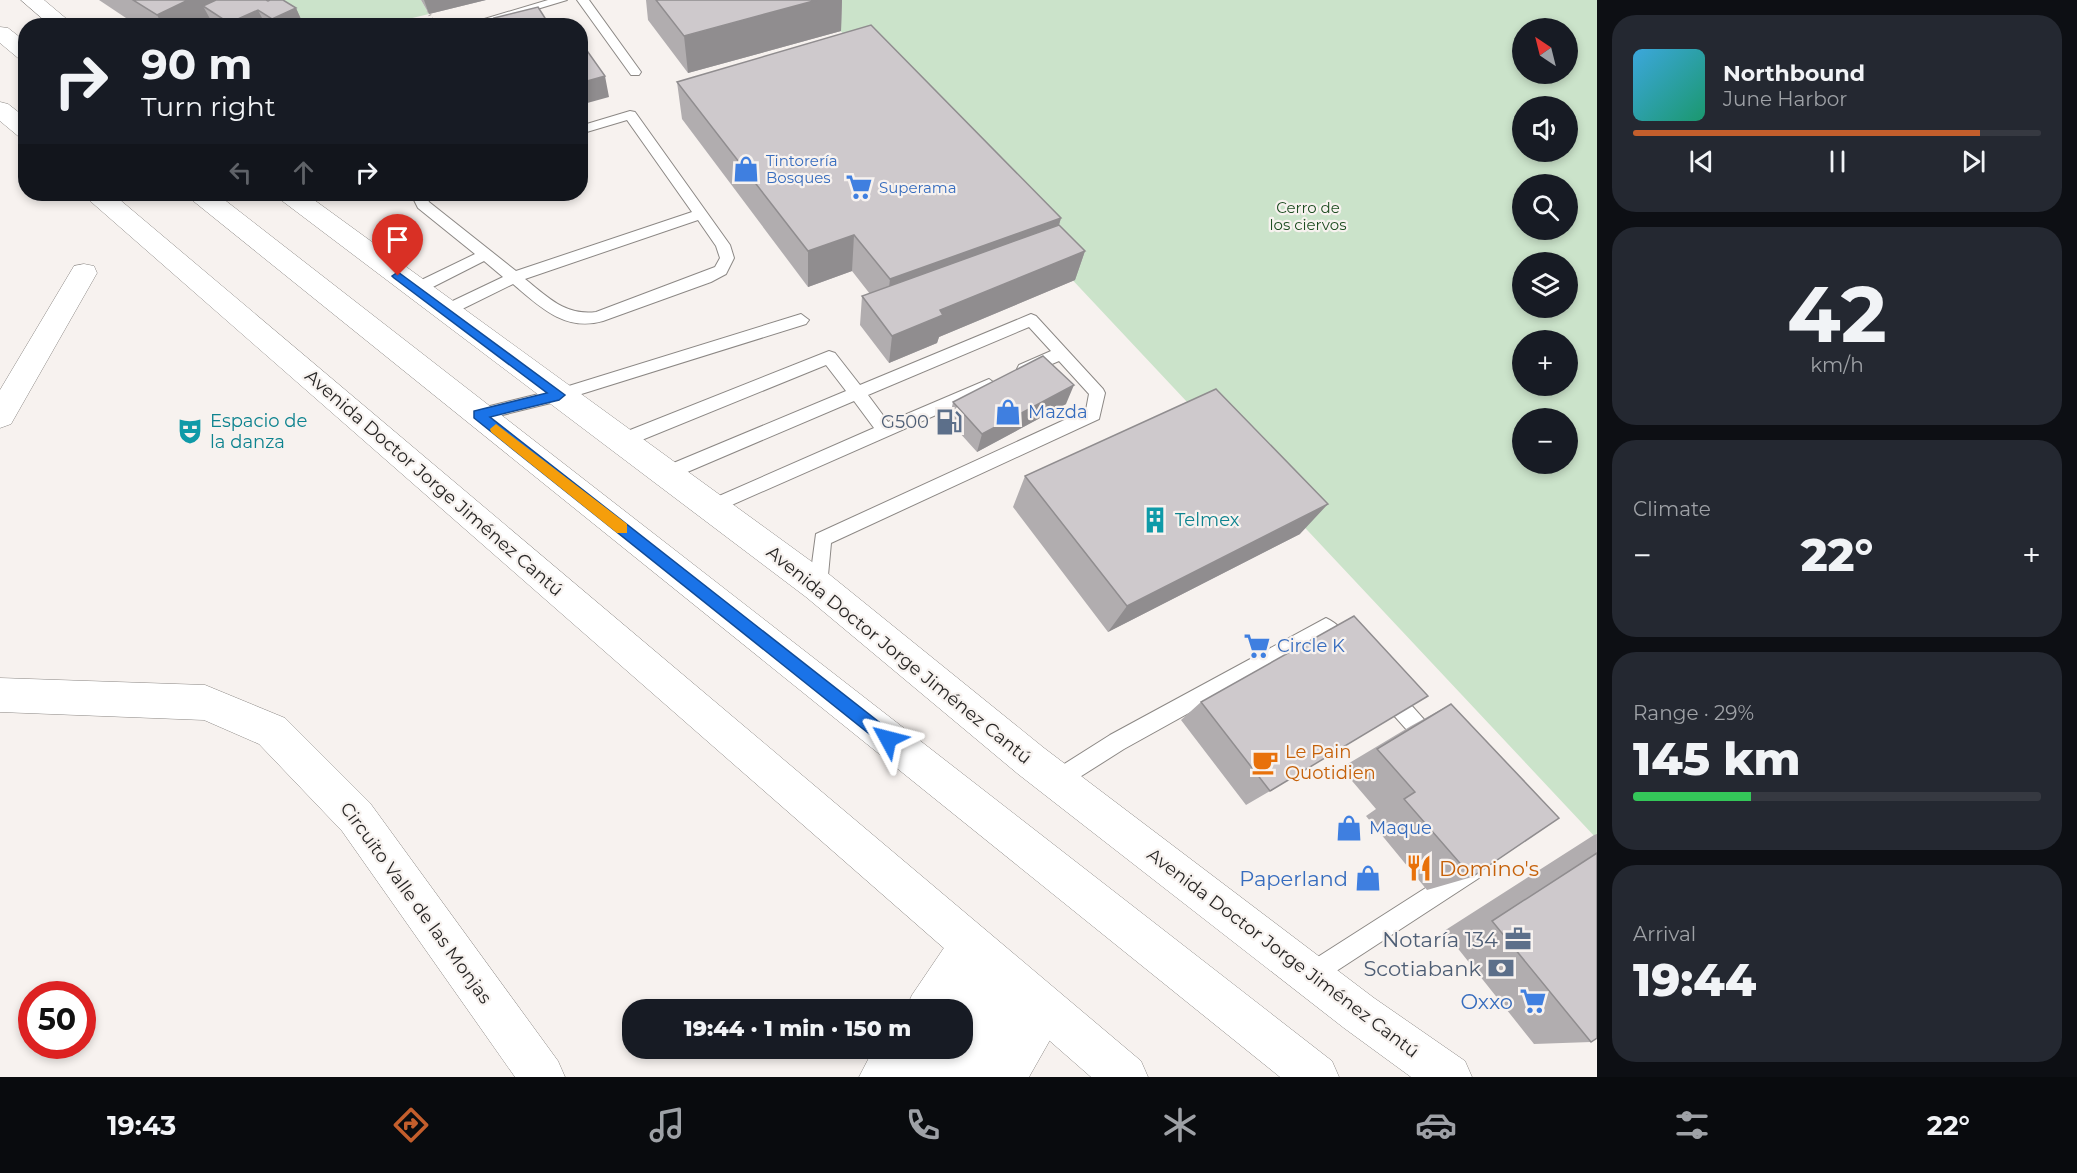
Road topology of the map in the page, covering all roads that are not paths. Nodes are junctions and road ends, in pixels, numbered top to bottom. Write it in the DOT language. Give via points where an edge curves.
graph roads {
  1 [pos="30,0"];
  2 [pos="561,0"];
  3 [pos="583,0"];
  4 [pos="54,18"];
  5 [pos="495,18"];
  6 [pos="0,33"];
  7 [pos="18,47"];
  8 [pos="635,72"];
  9 [pos="0,109"];
  10 [pos="18,124"];
  11 [pos="588,128"];
  12 [pos="107,201"];
  13 [pos="210,201"];
  14 [pos="299,201"];
  15 [pos="421,201"];
  16 [pos="701,214"];
  17 [pos="485,255"];
  18 [pos="84,273"];
  19 [pos="515,277"];
  20 [pos="416,289"];
  21 [pos="446,311"];
  22 [pos="801,320"];
  23 [pos="1062,353"];
  24 [pos="856,393"];
  25 [pos="559,395"];
  26 [pos="478,415"];
  27 [pos="0,416"];
  28 [pos="885,431"];
  29 [pos="621,441"];
  30 [pos="665,474"];
  31 [pos="709,508"];
  32 [pos="818,586"];
  33 [pos="1356,660"];
  34 [pos="1371,676"];
  35 [pos="0,695"];
  36 [pos="1447,759"];
  37 [pos="1057,780"];
  38 [pos="1490,858"];
  39 [pos="1310,975"];
  40 [pos="1008,977"];
  41 [pos="954,999"];
  42 [pos="973,1003"];
  43 [pos="894,1059"];
  44 [pos="932,1059"];
  45 [pos="542,1077"];
  46 [pos="882,1077"];
  47 [pos="920,1077"];
  48 [pos="964,1077"];
  49 [pos="1003,1077"];
  50 [pos="1125,1077"];
  51 [pos="1316,1077"];
  52 [pos="1449,1077"];
  1 -- 4 [label="main road"];
  2 -- 5 [label="lane"];
  3 -- 8 [label="lane"];
  6 -- 7 [label="main road"];
  9 -- 10 [label="main road"];
  11 -- 16 [label="lane" via="630,115"];
  12 -- 40 [label="main road, Avenida Doctor Jorge Jiménez Cantú"];
  13 -- 26 [label="main road"];
  14 -- 20 [label="main road, Avenida Doctor Jorge Jiménez Cantú"];
  15 -- 17 [label="lane"];
  16 -- 19 [label="lane"];
  16 -- 19 [label="lane" via="723,246 727,258 721,270 598,317 569,318"];
  17 -- 19 [label="lane"];
  17 -- 20 [label="lane"];
  18 -- 27 [label="main road"];
  19 -- 21 [label="lane"];
  20 -- 21 [label="main road, Avenida Doctor Jorge Jiménez Cantú"];
  21 -- 25 [label="main road, Avenida Doctor Jorge Jiménez Cantú"];
  22 -- 25 [label="lane"];
  23 -- 24 [label="lane" via="1031,320"];
  23 -- 28 [label="lane"];
  23 -- 32 [label="lane" via="1096,393 1093,414 822,539"];
  24 -- 28 [label="lane"];
  24 -- 29 [label="lane" via="829,357"];
  24 -- 30 [label="lane"];
  25 -- 26 [label="lane"];
  25 -- 29 [label="main road, Avenida Doctor Jorge Jiménez Cantú"];
  26 -- 51 [label="main road"];
  28 -- 31 [label="lane"];
  29 -- 30 [label="main road, Avenida Doctor Jorge Jiménez Cantú"];
  30 -- 31 [label="main road, Avenida Doctor Jorge Jiménez Cantú"];
  31 -- 32 [label="main road, Avenida Doctor Jorge Jiménez Cantú"];
  32 -- 37 [label="main road, Avenida Doctor Jorge Jiménez Cantú"];
  33 -- 37 [label="lane" via="1326,627 1117,742"];
  34 -- 36 [label="lane"];
  35 -- 45 [label="main road, Circuito Valle de las Monjas" via="205,703 272,731 356,817"];
  37 -- 39 [label="main road, Avenida Doctor Jorge Jiménez Cantú"];
  38 -- 39 [label="lane"];
  39 -- 52 [label="main road, Avenida Doctor Jorge Jiménez Cantú"];
  40 -- 41 [label="main road"];
  40 -- 42 [label="main road"];
  40 -- 48 [label="main road"];
  40 -- 49 [label="main road"];
  40 -- 50 [label="main road, Avenida Doctor Jorge Jiménez Cantú"];
  43 -- 46 [label="main road"];
  44 -- 47 [label="main road"];
}
